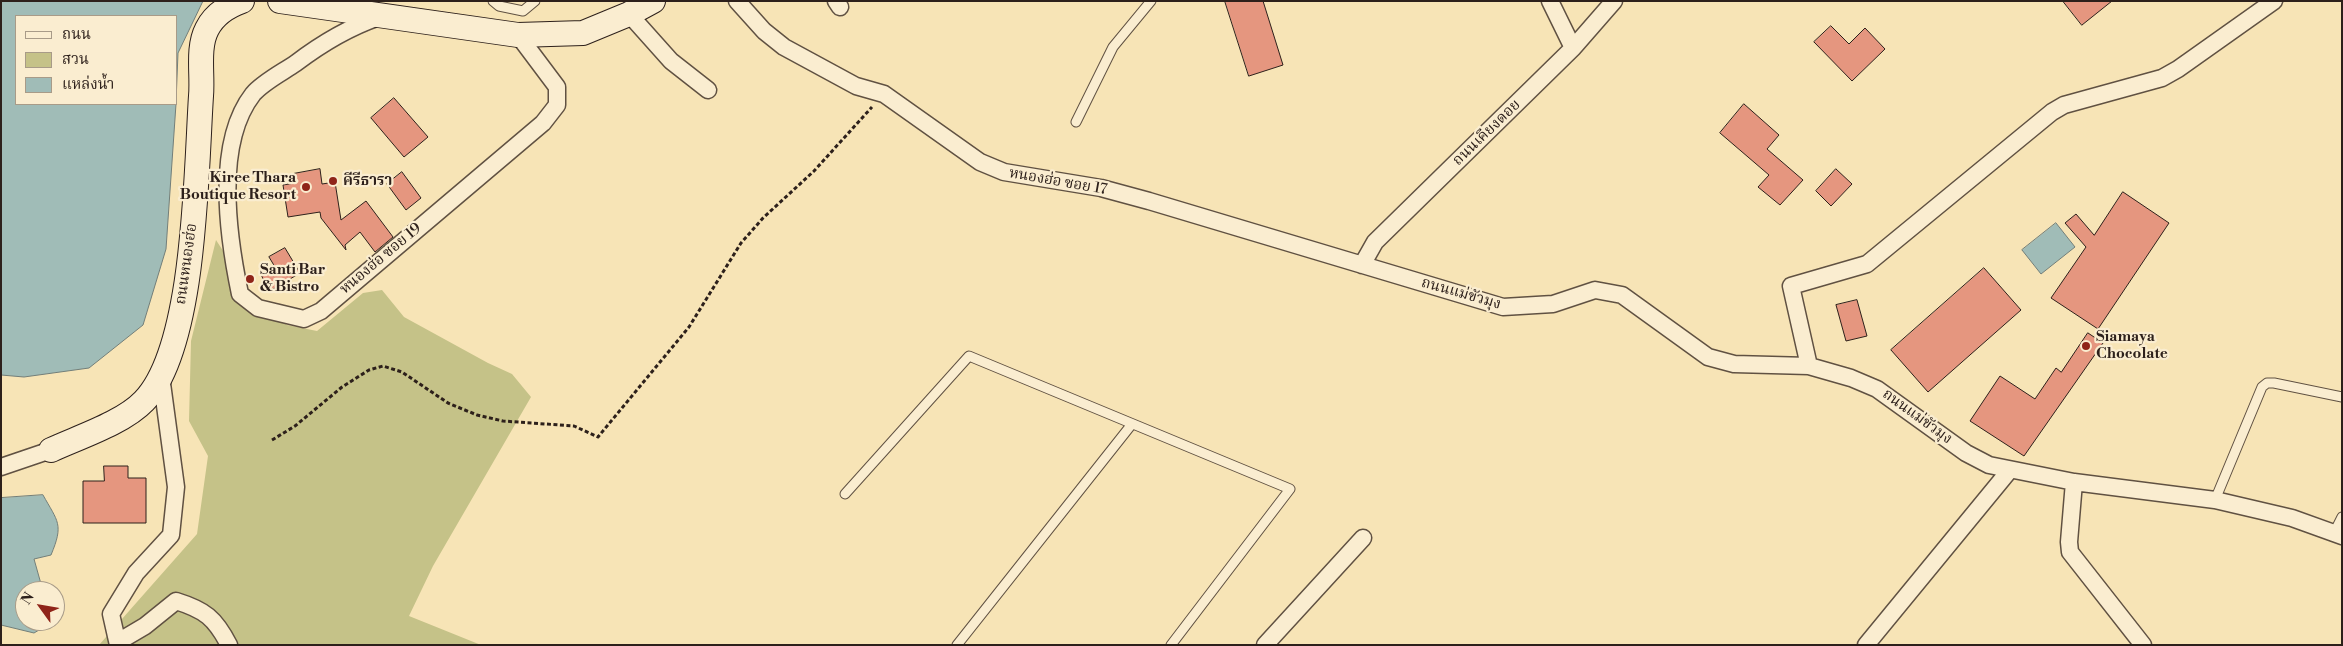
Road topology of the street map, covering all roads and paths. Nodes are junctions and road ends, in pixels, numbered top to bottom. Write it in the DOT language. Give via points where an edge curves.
graph roads {
  1 [pos="242,1"];
  2 [pos="280,1"];
  3 [pos="493,1"];
  4 [pos="535,1"];
  5 [pos="653,1"];
  6 [pos="737,1"];
  7 [pos="1151,1"];
  8 [pos="1550,1"];
  9 [pos="1614,1"];
  10 [pos="2274,1"];
  11 [pos="629,14"];
  12 [pos="382,16"];
  13 [pos="518,35"];
  14 [pos="1574,48"];
  15 [pos="708,90"];
  16 [pos="884,94"];
  17 [pos="1076,122"];
  18 [pos="1362,265"];
  19 [pos="1809,366"];
  20 [pos="161,376"];
  21 [pos="2342,397"];
  22 [pos="1132,424"];
  23 [pos="272,440"];
  24 [pos="51,450"];
  25 [pos="1,467"];
  26 [pos="2009,471"];
  27 [pos="2074,482"];
  28 [pos="845,494"];
  29 [pos="2215,500"];
  30 [pos="2342,517"];
  31 [pos="2338,535"];
  32 [pos="1363,538"];
  33 [pos="118,643"];
  34 [pos="229,645"];
  35 [pos="957,645"];
  36 [pos="1171,645"];
  37 [pos="1265,645"];
  38 [pos="1866,645"];
  39 [pos="2143,645"];
  1 -- 20 [label="street, ถนนหนองฮ่อ" via="219,14 207,30 202,50 190,260 173,342"];
  2 -- 12 [label="street"];
  3 -- 4 [label="lane" via="499,6 523,11"];
  5 -- 11 [label="street"];
  6 -- 16 [label="street, หนองฮ่อ ซอย 17" via="764,31 784,47 856,86"];
  7 -- 17 [label="lane" via="1113,48"];
  8 -- 14 [label="street"];
  9 -- 14 [label="street, ถนนเคียงดอย"];
  10 -- 19 [label="street" via="2162,78 2064,105 2052,112 1867,264 1790,286"];
  11 -- 13 [label="street" via="583,33"];
  11 -- 15 [label="street" via="671,61"];
  12 -- 13 [label="street"];
  12 -- 13 [label="street, หนองฮ่อ ซอย 19" via="359,24 307,55 254,92 242,111 226,180 232,258 240,294 258,308 304,319 321,311 543,123 556,105 557,87"];
  14 -- 18 [label="street, ถนนเคียงดอย" via="1375,242"];
  16 -- 18 [label="street, หนองฮ่อ ซอย 17" via="980,162 1004,172 1117,192"];
  16 -- 23 [label="path" via="814,171 741,243 689,327 598,437 574,426 503,421 477,415 448,403 402,372 383,366 369,370 342,387 295,426"];
  18 -- 19 [label="street, ถนนแม่ขัวมุง" via="1503,307 1553,304 1595,290 1622,295 1708,357 1734,364"];
  19 -- 26 [label="street, ถนนแม่ขัวมุง" via="1877,389 1966,453 1988,465"];
  20 -- 24 [label="street, ถนนหนองฮ่อ" via="144,401 123,416"];
  20 -- 33 [label="street" via="176,487 171,535 136,573 112,614"];
  21 -- 29 [label="lane" via="2274,383 2262,387"];
  22 -- 28 [label="lane" via="969,356"];
  22 -- 35 [label="lane"];
  22 -- 36 [label="lane" via="1290,489"];
  24 -- 25 [label="street"];
  26 -- 27 [label="street, ถนนแม่ขัวมุง"];
  26 -- 38 [label="street"];
  27 -- 29 [label="street, ถนนแม่ขัวมุง"];
  27 -- 39 [label="street" via="2068,542 2070,552"];
  29 -- 31 [label="street, ถนนแม่ขัวมุง" via="2292,518"];
  30 -- 31 [label="lane"];
  32 -- 37 [label="street"];
  33 -- 34 [label="street" via="176,601 198,608 218,624"];
}
